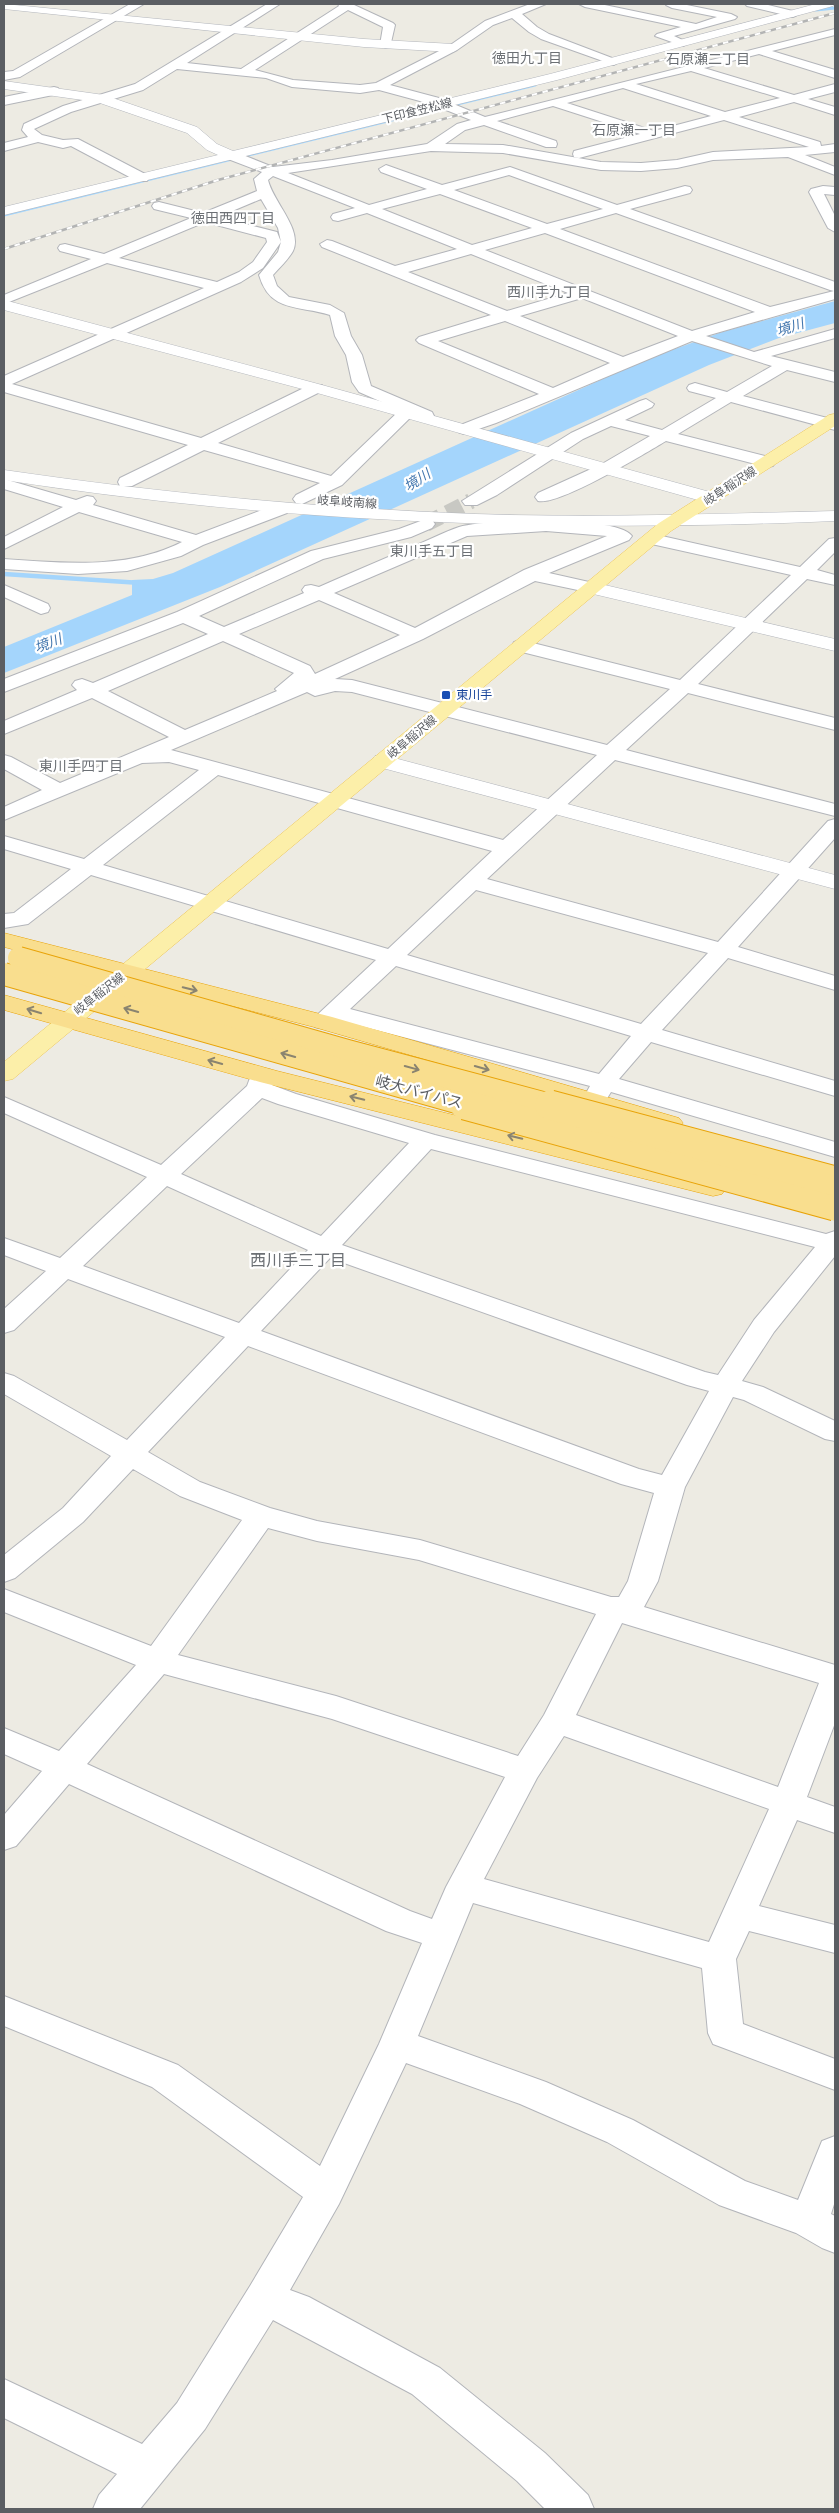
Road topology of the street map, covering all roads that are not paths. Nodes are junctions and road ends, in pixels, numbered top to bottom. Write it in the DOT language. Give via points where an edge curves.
graph roads {
  1 [pos="138,4"];
  2 [pos="274,4"];
  3 [pos="586,4"];
  4 [pos="666,4"];
  5 [pos="751,4"];
  6 [pos="828,4"];
  7 [pos="345,5"];
  8 [pos="4,6"];
  9 [pos="535,6"];
  10 [pos="765,7"];
  11 [pos="514,9"];
  12 [pos="793,14"];
  13 [pos="115,17"];
  14 [pos="731,17"];
  15 [pos="696,27"];
  16 [pos="233,29"];
  17 [pos="835,32"];
  18 [pos="821,35"];
  19 [pos="298,36"];
  20 [pos="835,39"];
  21 [pos="683,43"];
  22 [pos="386,45"];
  23 [pos="453,48"];
  24 [pos="757,50"];
  25 [pos="614,61"];
  26 [pos="175,65"];
  27 [pos="690,67"];
  28 [pos="244,72"];
  29 [pos="835,74"];
  30 [pos="4,76"];
  31 [pos="623,84"];
  32 [pos="4,85"];
  33 [pos="379,86"];
  34 [pos="835,88"];
  35 [pos="54,91"];
  36 [pos="99,98"];
  37 [pos="796,99"];
  38 [pos="4,101"];
  39 [pos="553,102"];
  40 [pos="449,107"];
  41 [pos="835,111"];
  42 [pos="726,117"];
  43 [pos="483,121"];
  44 [pos="654,135"];
  45 [pos="38,138"];
  46 [pos="672,141"];
  47 [pos="4,147"];
  48 [pos="431,148"];
  49 [pos="691,148"];
  50 [pos="831,148"];
  51 [pos="791,153"];
  52 [pos="579,154"];
  53 [pos="713,156"];
  54 [pos="238,158"];
  55 [pos="601,166"];
  56 [pos="386,170"];
  57 [pos="272,171"];
  58 [pos="835,171"];
  59 [pos="142,178"];
  60 [pos="440,190"];
  61 [pos="685,190"];
  62 [pos="835,191"];
  63 [pos="264,194"];
  64 [pos="159,206"];
  65 [pos="368,209"];
  66 [pos="616,209"];
  67 [pos="4,211"];
  68 [pos="206,217"];
  69 [pos="338,217"];
  70 [pos="834,224"];
  71 [pos="545,229"];
  72 [pos="327,244"];
  73 [pos="65,248"];
  74 [pos="470,249"];
  75 [pos="106,258"];
  76 [pos="394,271"];
  77 [pos="218,287"];
  78 [pos="835,287"];
  79 [pos="583,293"];
  80 [pos="835,295"];
  81 [pos="4,300"];
  82 [pos="4,305"];
  83 [pos="767,312"];
  84 [pos="505,316"];
  85 [pos="835,333"];
  86 [pos="112,334"];
  87 [pos="692,336"];
  88 [pos="753,357"];
  89 [pos="623,363"];
  90 [pos="784,365"];
  91 [pos="835,377"];
  92 [pos="4,382"];
  93 [pos="4,387"];
  94 [pos="316,388"];
  95 [pos="695,388"];
  96 [pos="553,394"];
  97 [pos="730,397"];
  98 [pos="646,404"];
  99 [pos="406,413"];
  100 [pos="427,418"];
  101 [pos="610,421"];
  102 [pos="833,422"];
  103 [pos="468,430"];
  104 [pos="665,435"];
  105 [pos="204,444"];
  106 [pos="545,451"];
  107 [pos="767,462"];
  108 [pos="4,466"];
  109 [pos="608,468"];
  110 [pos="10,476"];
  111 [pos="325,479"];
  112 [pos="4,484"];
  113 [pos="118,486"];
  114 [pos="544,497"];
  115 [pos="711,498"];
  116 [pos="471,501"];
  117 [pos="297,504"];
  118 [pos="80,505"];
  119 [pos="835,508"];
  120 [pos="401,511"];
  121 [pos="685,515"];
  122 [pos="835,516"];
  123 [pos="426,524"];
  124 [pos="653,538"];
  125 [pos="197,541"];
  126 [pos="835,543"];
  127 [pos="4,544"];
  128 [pos="4,564"];
  129 [pos="803,573"];
  130 [pos="276,574"];
  131 [pos="530,574"];
  132 [pos="835,580"];
  133 [pos="592,588"];
  134 [pos="4,590"];
  135 [pos="320,593"];
  136 [pos="41,608"];
  137 [pos="184,616"];
  138 [pos="747,625"];
  139 [pos="225,634"];
  140 [pos="416,635"];
  141 [pos="835,645"];
  142 [pos="521,646"];
  143 [pos="50,669"];
  144 [pos="4,686"];
  145 [pos="684,687"];
  146 [pos="92,690"];
  147 [pos="280,697"];
  148 [pos="444,710"];
  149 [pos="835,724"];
  150 [pos="4,728"];
  151 [pos="186,738"];
  152 [pos="610,753"];
  153 [pos="136,759"];
  154 [pos="4,761"];
  155 [pos="383,761"];
  156 [pos="213,769"];
  157 [pos="59,791"];
  158 [pos="334,801"];
  159 [pos="552,806"];
  160 [pos="835,810"];
  161 [pos="4,814"];
  162 [pos="835,825"];
  163 [pos="4,842"];
  164 [pos="507,848"];
  165 [pos="86,866"];
  166 [pos="796,872"];
  167 [pos="472,882"];
  168 [pos="835,882"];
  169 [pos="212,902"];
  170 [pos="4,921"];
  171 [pos="724,950"];
  172 [pos="8,956"];
  173 [pos="393,956"];
  174 [pos="126,973"];
  175 [pos="835,983"];
  176 [pos="4,1002"];
  177 [pos="328,1017"];
  178 [pos="65,1021"];
  179 [pos="647,1032"];
  180 [pos="4,1074"];
  181 [pos="260,1082"];
  182 [pos="602,1089"];
  183 [pos="835,1089"];
  184 [pos="4,1104"];
  185 [pos="426,1140"];
  186 [pos="835,1150"];
  187 [pos="164,1175"];
  188 [pos="835,1176"];
  189 [pos="835,1181"];
  190 [pos="835,1207"];
  191 [pos="4,1246"];
  192 [pos="324,1247"];
  193 [pos="831,1251"];
  194 [pos="64,1267"];
  195 [pos="4,1324"];
  196 [pos="243,1333"];
  197 [pos="4,1382"];
  198 [pos="726,1385"];
  199 [pos="835,1432"];
  200 [pos="130,1453"];
  201 [pos="670,1487"];
  202 [pos="261,1516"];
  203 [pos="4,1571"];
  204 [pos="4,1600"];
  205 [pos="621,1609"];
  206 [pos="157,1661"];
  207 [pos="835,1676"];
  208 [pos="835,1683"];
  209 [pos="557,1721"];
  210 [pos="4,1740"];
  211 [pos="65,1767"];
  212 [pos="525,1771"];
  213 [pos="788,1803"];
  214 [pos="835,1820"];
  215 [pos="4,1837"];
  216 [pos="463,1887"];
  217 [pos="739,1915"];
  218 [pos="442,1936"];
  219 [pos="835,1938"];
  220 [pos="719,1959"];
  221 [pos="4,2011"];
  222 [pos="397,2044"];
  223 [pos="835,2075"];
  224 [pos="835,2152"];
  225 [pos="326,2192"];
  226 [pos="822,2229"];
  227 [pos="264,2299"];
  228 [pos="4,2398"];
  229 [pos="148,2468"];
  230 [pos="114,2509"];
  231 [pos="573,2509"];
  1 -- 13 [label="street"];
  2 -- 16 [label="street"];
  3 -- 15 [label="street"];
  4 -- 14 [label="street"];
  5 -- 10 [label="street"];
  6 -- 12 [label="street, 下印食笠松線"];
  7 -- 19 [label="street"];
  7 -- 22 [label="street" via="389,25"];
  8 -- 13 [label="street"];
  9 -- 11 [label="street"];
  10 -- 12 [label="street"];
  10 -- 14 [label="street"];
  11 -- 23 [label="street"];
  11 -- 25 [label="street" via="534,31"];
  12 -- 21 [label="street, 下印食笠松線"];
  13 -- 16 [label="street"];
  13 -- 30 [label="street" via="16,74"];
  14 -- 15 [label="street"];
  15 -- 21 [label="street" via="661,36"];
  16 -- 19 [label="street"];
  16 -- 26 [label="street"];
  17 -- 18 [label="street"];
  18 -- 20 [label="street"];
  18 -- 24 [label="street"];
  19 -- 22 [label="street"];
  19 -- 28 [label="street"];
  21 -- 25 [label="street, 下印食笠松線"];
  22 -- 23 [label="street"];
  23 -- 33 [label="street"];
  24 -- 27 [label="street"];
  24 -- 29 [label="street"];
  25 -- 40 [label="street, 下印食笠松線"];
  26 -- 28 [label="street"];
  26 -- 36 [label="street" via="139,87"];
  27 -- 31 [label="street"];
  27 -- 37 [label="street"];
  28 -- 33 [label="street" via="292,83 360,88"];
  31 -- 39 [label="street"];
  31 -- 42 [label="street"];
  32 -- 35 [label="street"];
  33 -- 40 [label="street"];
  34 -- 37 [label="street"];
  35 -- 36 [label="street"];
  35 -- 38 [label="street"];
  36 -- 45 [label="street" via="28,126 28,130"];
  36 -- 54 [label="street" via="192,130 212,147"];
  37 -- 41 [label="street"];
  37 -- 42 [label="street"];
  39 -- 43 [label="street"];
  39 -- 44 [label="street"];
  40 -- 43 [label="street"];
  40 -- 54 [label="street, 下印食笠松線"];
  42 -- 44 [label="street"];
  42 -- 50 [label="street"];
  43 -- 48 [label="street" via="461,127"];
  43 -- 52 [label="street"];
  44 -- 46 [label="street"];
  44 -- 52 [label="street"];
  45 -- 47 [label="street"];
  45 -- 59 [label="street" via="63,144 73,142"];
  48 -- 55 [label="street" via="503,149"];
  48 -- 57 [label="street"];
  49 -- 53 [label="street"];
  50 -- 51 [label="street"];
  51 -- 53 [label="street"];
  51 -- 58 [label="street"];
  52 -- 55 [label="street" via="598,161"];
  53 -- 55 [label="street" via="641,168"];
  54 -- 57 [label="street"];
  54 -- 59 [label="street, 下印食笠松線"];
  56 -- 60 [label="street"];
  57 -- 63 [label="street" via="261,179"];
  57 -- 65 [label="street"];
  59 -- 67 [label="street, 下印食笠松線"];
  60 -- 65 [label="street"];
  60 -- 66 [label="street" via="510,171"];
  60 -- 71 [label="street"];
  61 -- 66 [label="street"];
  62 -- 70 [label="street" via="816,192"];
  63 -- 68 [label="street"];
  63 -- 100 [label="street" via="288,240 287,248 266,275 273,295 289,302 335,312 365,389"];
  64 -- 68 [label="street"];
  65 -- 69 [label="street"];
  65 -- 74 [label="street"];
  66 -- 71 [label="street"];
  66 -- 78 [label="street"];
  68 -- 75 [label="street"];
  68 -- 77 [label="street" via="266,232 272,235 274,242 264,260 249,273"];
  71 -- 74 [label="street"];
  71 -- 83 [label="street"];
  72 -- 76 [label="street"];
  73 -- 75 [label="street"];
  74 -- 76 [label="street"];
  74 -- 79 [label="street"];
  75 -- 77 [label="street"];
  75 -- 81 [label="street"];
  76 -- 84 [label="street"];
  77 -- 86 [label="street"];
  79 -- 84 [label="street"];
  79 -- 87 [label="street"];
  80 -- 83 [label="street"];
  82 -- 86 [label="street"];
  83 -- 87 [label="street"];
  84 -- 89 [label="street"];
  84 -- 96 [label="street" via="424,340"];
  85 -- 88 [label="street"];
  86 -- 92 [label="street"];
  86 -- 94 [label="street"];
  87 -- 88 [label="street"];
  87 -- 89 [label="street"];
  88 -- 90 [label="street"];
  89 -- 96 [label="street"];
  90 -- 91 [label="street"];
  90 -- 97 [label="street"];
  93 -- 105 [label="street"];
  94 -- 99 [label="street"];
  94 -- 105 [label="street"];
  95 -- 97 [label="street"];
  96 -- 103 [label="street"];
  97 -- 102 [label="street"];
  97 -- 104 [label="street"];
  98 -- 101 [label="street"];
  99 -- 100 [label="street"];
  99 -- 117 [label="street" via="336,481"];
  100 -- 103 [label="street"];
  101 -- 104 [label="street"];
  101 -- 106 [label="street"];
  102 -- 107 [label="main road, 岐阜稲沢線"];
  103 -- 106 [label="street"];
  104 -- 107 [label="street"];
  104 -- 109 [label="street"];
  105 -- 111 [label="street"];
  105 -- 113 [label="street"];
  106 -- 109 [label="street"];
  106 -- 116 [label="street" via="491,492"];
  107 -- 115 [label="main road, 岐阜稲沢線"];
  108 -- 113 [label="street, 岐阜岐南線"];
  109 -- 114 [label="street"];
  109 -- 115 [label="street"];
  110 -- 113 [label="street, 岐阜岐南線"];
  112 -- 118 [label="street"];
  113 -- 117 [label="street, 岐阜岐南線"];
  113 -- 118 [label="street"];
  115 -- 121 [label="main road, 岐阜稲沢線"];
  117 -- 120 [label="street, 岐阜岐南線"];
  117 -- 120 [label="street, 岐阜岐南線"];
  117 -- 125 [label="street"];
  118 -- 125 [label="street"];
  118 -- 127 [label="street"];
  119 -- 121 [label="street"];
  120 -- 121 [label="street, 岐阜岐南線" via="528,520"];
  121 -- 122 [label="street"];
  121 -- 124 [label="main road, 岐阜稲沢線"];
  123 -- 130 [label="street" via="405,533 318,555"];
  124 -- 129 [label="street"];
  124 -- 133 [label="main road, 岐阜稲沢線"];
  125 -- 128 [label="street" via="149,560 110,568"];
  126 -- 129 [label="street"];
  129 -- 132 [label="street"];
  129 -- 138 [label="street"];
  130 -- 135 [label="street"];
  130 -- 137 [label="street"];
  131 -- 133 [label="street"];
  131 -- 135 [label="street" via="623,536 593,527 464,531"];
  131 -- 140 [label="street"];
  133 -- 138 [label="street"];
  133 -- 142 [label="main road, 岐阜稲沢線"];
  134 -- 136 [label="street"];
  135 -- 139 [label="street"];
  135 -- 140 [label="street"];
  137 -- 139 [label="street"];
  137 -- 143 [label="street"];
  138 -- 141 [label="street"];
  138 -- 145 [label="street"];
  139 -- 146 [label="street"];
  139 -- 147 [label="street" via="303,670 306,674 280,693"];
  140 -- 147 [label="street"];
  142 -- 145 [label="street"];
  142 -- 148 [label="main road, 岐阜稲沢線"];
  143 -- 144 [label="street"];
  143 -- 146 [label="street"];
  145 -- 149 [label="street"];
  145 -- 152 [label="street"];
  146 -- 150 [label="street"];
  146 -- 151 [label="street"];
  147 -- 148 [label="street" via="335,685 352,686"];
  147 -- 151 [label="street"];
  148 -- 152 [label="street"];
  148 -- 155 [label="main road, 岐阜稲沢線"];
  151 -- 153 [label="street"];
  152 -- 159 [label="street"];
  152 -- 160 [label="street"];
  153 -- 156 [label="street" via="170,756"];
  153 -- 157 [label="street"];
  154 -- 157 [label="street"];
  155 -- 158 [label="main road, 岐阜稲沢線"];
  155 -- 159 [label="street"];
  156 -- 158 [label="street"];
  156 -- 165 [label="street"];
  157 -- 161 [label="street"];
  158 -- 164 [label="street"];
  158 -- 169 [label="main road, 岐阜稲沢線"];
  159 -- 164 [label="street"];
  159 -- 166 [label="street"];
  162 -- 166 [label="street"];
  163 -- 165 [label="street"];
  164 -- 167 [label="street"];
  165 -- 169 [label="street"];
  165 -- 170 [label="street" via="20,919"];
  166 -- 168 [label="street"];
  166 -- 171 [label="street"];
  167 -- 171 [label="street"];
  167 -- 173 [label="street"];
  169 -- 173 [label="street"];
  169 -- 174 [label="main road, 岐阜稲沢線"];
  171 -- 175 [label="street"];
  171 -- 179 [label="street"];
  172 -- 174 [label="highway"];
  172 -- 189 [label="highway, 岐大バイパス, one-way, bridge" via="357,1054"];
  190 -- 172 [label="highway, 岐大バイパス, one-way, bridge" via="334,1068"];
  173 -- 177 [label="street"];
  173 -- 179 [label="street"];
  174 -- 177 [label="highway, one-way"];
  174 -- 178 [label="main road, 岐阜稲沢線"];
  178 -- 176 [label="highway, one-way"];
  177 -- 182 [label="street"];
  177 -- 188 [label="highway, one-way" via="804,1161"];
  178 -- 180 [label="main road, 岐阜稲沢線"];
  181 -- 178 [label="highway, one-way"];
  179 -- 182 [label="street" via="609,1076"];
  179 -- 183 [label="street"];
  181 -- 185 [label="street" via="287,1099"];
  181 -- 187 [label="street"];
  190 -- 181 [label="highway, one-way" via="771,1203 580,1152"];
  182 -- 186 [label="street"];
  184 -- 187 [label="street"];
  185 -- 192 [label="street"];
  185 -- 193 [label="street" via="543,1162"];
  187 -- 192 [label="street"];
  187 -- 194 [label="street"];
  191 -- 194 [label="street"];
  192 -- 196 [label="street"];
  192 -- 198 [label="street" via="697,1378"];
  193 -- 198 [label="street" via="764,1326"];
  194 -- 195 [label="street"];
  194 -- 196 [label="street"];
  196 -- 200 [label="street"];
  196 -- 201 [label="street" via="631,1477"];
  197 -- 200 [label="street"];
  198 -- 199 [label="street" via="753,1393"];
  198 -- 201 [label="street"];
  200 -- 202 [label="street" via="190,1490"];
  200 -- 203 [label="street" via="73,1515"];
  201 -- 205 [label="street" via="643,1582"];
  202 -- 205 [label="street" via="317,1531 420,1550"];
  202 -- 206 [label="street"];
  204 -- 206 [label="street"];
  205 -- 207 [label="street"];
  205 -- 209 [label="street"];
  206 -- 211 [label="street"];
  206 -- 212 [label="street" via="336,1708"];
  208 -- 213 [label="street"];
  209 -- 212 [label="street"];
  209 -- 213 [label="street"];
  210 -- 211 [label="street"];
  211 -- 215 [label="street"];
  211 -- 218 [label="street" via="398,1920"];
  212 -- 216 [label="street"];
  213 -- 214 [label="street"];
  213 -- 217 [label="street"];
  216 -- 218 [label="street"];
  216 -- 220 [label="street"];
  217 -- 219 [label="street"];
  217 -- 220 [label="street"];
  218 -- 222 [label="street"];
  220 -- 223 [label="street" via="726,2033"];
  221 -- 225 [label="street" via="165,2076"];
  222 -- 225 [label="street"];
  222 -- 226 [label="street" via="533,2093 620,2131 732,2192"];
  224 -- 226 [label="street"];
  225 -- 227 [label="street"];
  227 -- 229 [label="street" via="191,2416"];
  227 -- 231 [label="street" via="295,2310 426,2381 531,2467"];
  228 -- 229 [label="street"];
  229 -- 230 [label="street"];
}
